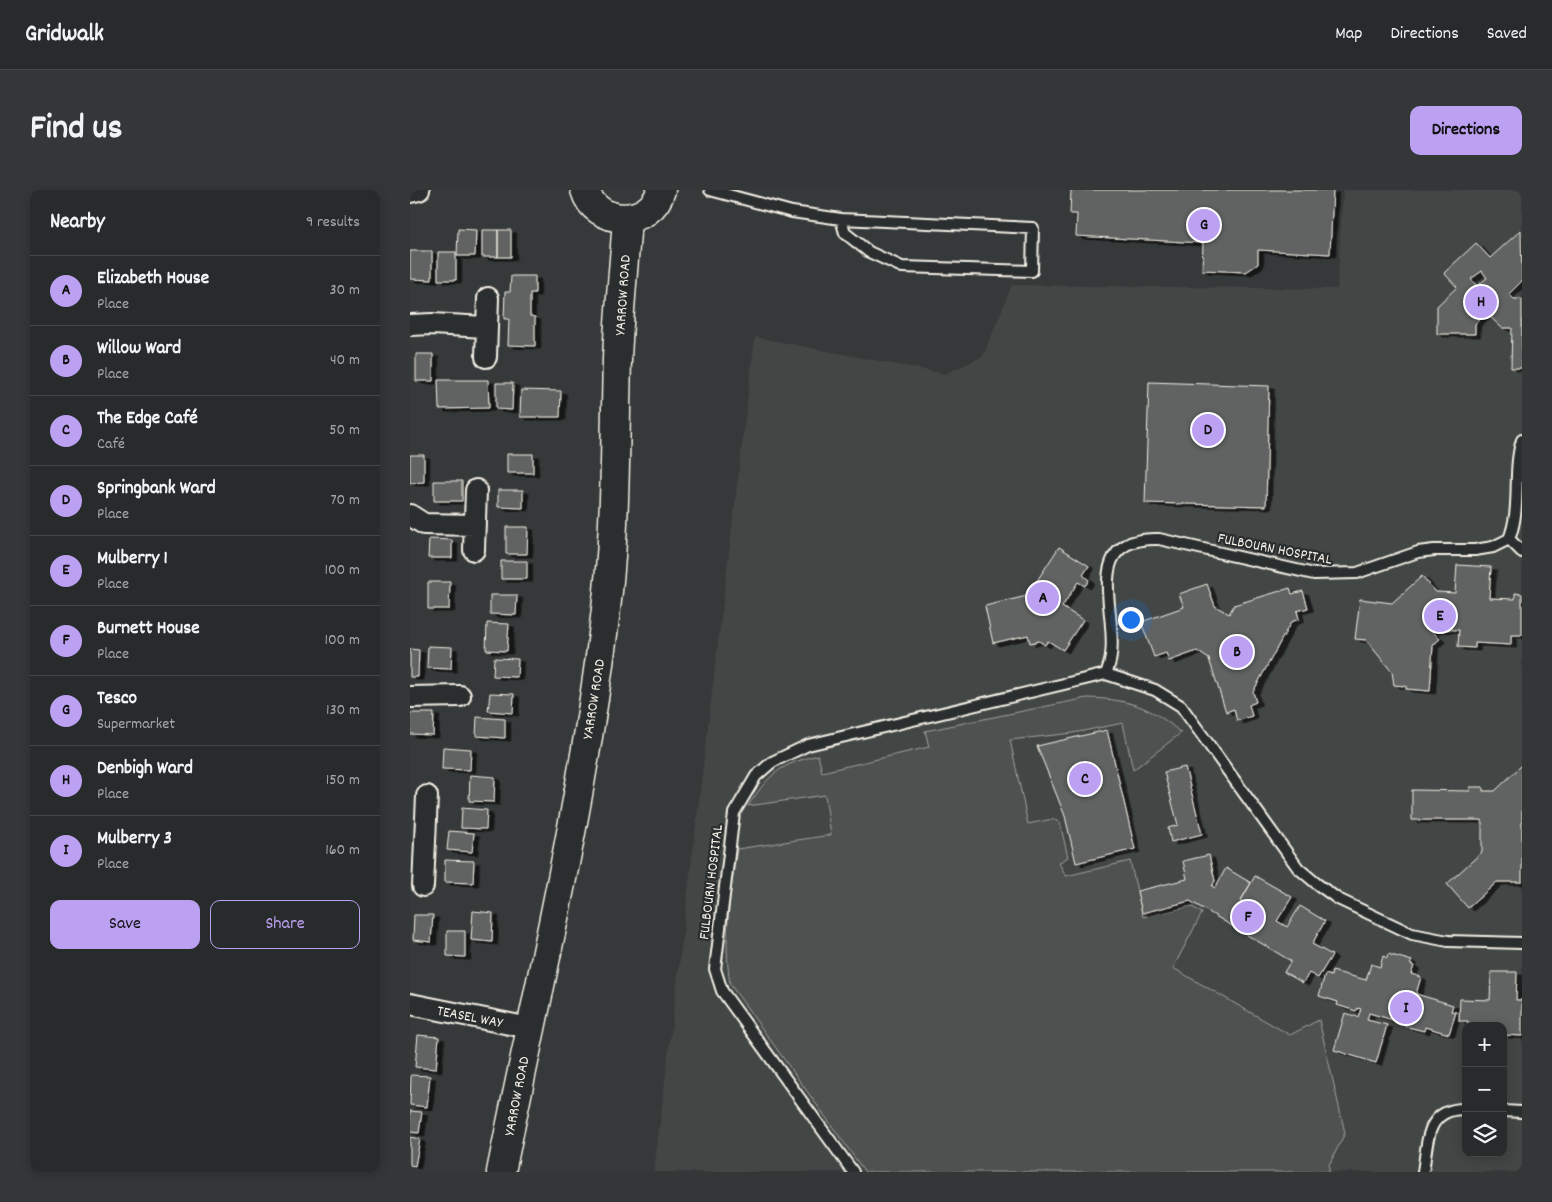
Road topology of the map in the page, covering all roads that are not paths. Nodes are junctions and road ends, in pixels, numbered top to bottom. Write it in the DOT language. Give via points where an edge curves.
graph roads {
  1 [pos="419,190"];
  2 [pos="585,190"];
  3 [pos="661,190"];
  4 [pos="710,190"];
  5 [pos="410,192"];
  6 [pos="628,218"];
  7 [pos="841,219"];
  8 [pos="488,298"];
  9 [pos="410,326"];
  10 [pos="485,327"];
  11 [pos="486,357"];
  12 [pos="1522,440"];
  13 [pos="476,490"];
  14 [pos="410,515"];
  15 [pos="475,525"];
  16 [pos="1509,539"];
  17 [pos="474,550"];
  18 [pos="1522,552"];
  19 [pos="1106,674"];
  20 [pos="460,696"];
  21 [pos="410,697"];
  22 [pos="427,796"];
  23 [pos="417,855"];
  24 [pos="423,886"];
  25 [pos="1522,943"];
  26 [pos="410,1004"];
  27 [pos="530,1028"];
  28 [pos="1462,1110"];
  29 [pos="1507,1111"];
  30 [pos="1522,1112"];
  31 [pos="501,1172"];
  32 [pos="853,1172"];
  33 [pos="1423,1172"];
  1 -- 5 [label="street"];
  2 -- 6 [label="street" via="597,210 617,218"];
  3 -- 6 [label="street" via="647,211"];
  4 -- 7 [label="lane" via="792,212"];
  6 -- 27 [label="street, YARROW ROAD" via="619,322 608,588 595,698"];
  7 -- 7 [label="lane" via="845,233 868,252 902,267 1032,271 1033,228"];
  8 -- 10 [label="street"];
  9 -- 10 [label="street"];
  10 -- 11 [label="street"];
  12 -- 16 [label="lane" via="1516,522"];
  13 -- 15 [label="street"];
  14 -- 15 [label="street" via="424,524"];
  15 -- 17 [label="street"];
  16 -- 18 [label="lane"];
  16 -- 19 [label="lane, FULBOURN HOSPITAL" via="1484,549 1418,552 1370,570 1336,575 1314,574 1159,539 1137,541 1118,554 1107,577 1112,655"];
  19 -- 25 [label="lane" via="1155,690 1181,706 1298,868 1338,899 1412,934 1448,941"];
  19 -- 32 [label="lane, FULBOURN HOSPITAL" via="808,745 772,762 756,776 734,813 715,968 722,991"];
  20 -- 21 [label="street"];
  22 -- 23 [label="street"];
  23 -- 24 [label="street"];
  26 -- 27 [label="street, TEASEL WAY"];
  27 -- 31 [label="street, YARROW ROAD"];
  28 -- 33 [label="lane" via="1438,1116 1431,1126"];
  29 -- 30 [label="lane"];
}
